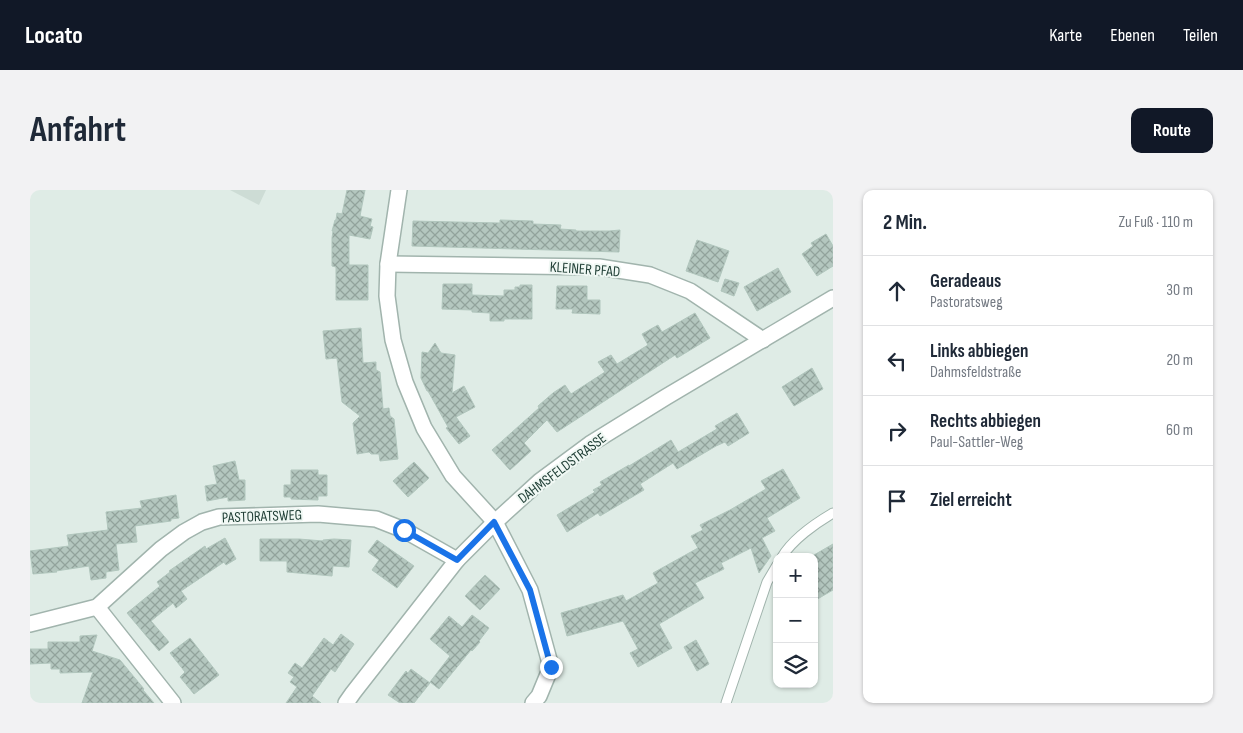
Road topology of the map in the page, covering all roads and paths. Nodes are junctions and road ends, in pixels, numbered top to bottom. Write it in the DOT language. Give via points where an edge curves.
graph roads {
  1 [pos="399,190"];
  2 [pos="388,264"];
  3 [pos="833,298"];
  4 [pos="764,340"];
  5 [pos="833,513"];
  6 [pos="494,522"];
  7 [pos="784,553"];
  8 [pos="457,560"];
  9 [pos="773,572"];
  10 [pos="96,607"];
  11 [pos="30,624"];
  12 [pos="173,703"];
  13 [pos="346,703"];
  14 [pos="533,703"];
  15 [pos="726,703"];
  1 -- 2 [label="street"];
  2 -- 4 [label="street, KLEINER PFAD" via="599,266 650,275 690,291"];
  2 -- 6 [label="street" via="393,340 405,382 424,428 453,476"];
  3 -- 4 [label="street, DAHMSFELDSTRASSE"];
  4 -- 6 [label="street, DAHMSFELDSTRASSE" via="590,444 540,481"];
  5 -- 7 [label="lane" via="815,523"];
  6 -- 8 [label="street, DAHMSFELDSTRASSE"];
  6 -- 14 [label="street" via="530,590 551,667"];
  8 -- 10 [label="street, PASTORATSWEG" via="404,530 376,519 318,514 219,517 184,532"];
  8 -- 13 [label="street, DAHMSFELDSTRASSE"];
  9 -- 15 [label="lane"];
  10 -- 11 [label="street, PASTORATSWEG"];
  10 -- 12 [label="street"];
}
